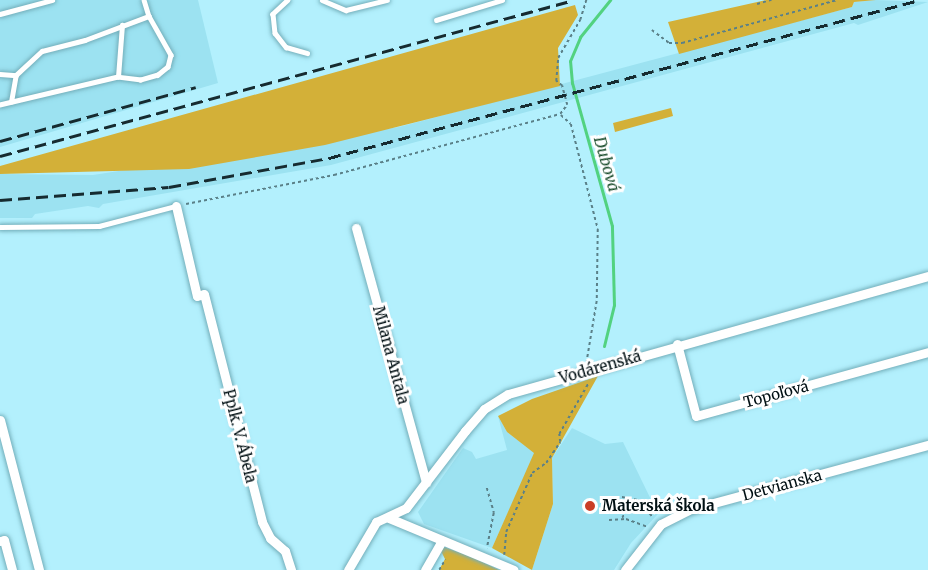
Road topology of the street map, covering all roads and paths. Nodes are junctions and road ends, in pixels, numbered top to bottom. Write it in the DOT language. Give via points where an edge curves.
graph roads {
  1 [pos="51,0"];
  2 [pos="144,0"];
  3 [pos="288,0"];
  4 [pos="322,0"];
  5 [pos="387,0"];
  6 [pos="502,0"];
  7 [pos="586,0"];
  8 [pos="771,0"];
  9 [pos="837,0"];
  10 [pos="757,4"];
  11 [pos="0,14"];
  12 [pos="149,16"];
  13 [pos="436,20"];
  14 [pos="122,25"];
  15 [pos="652,30"];
  16 [pos="307,53"];
  17 [pos="0,74"];
  18 [pos="16,75"];
  19 [pos="118,77"];
  20 [pos="11,102"];
  21 [pos="0,105"];
  22 [pos="560,114"];
  23 [pos="176,206"];
  24 [pos="0,227"];
  25 [pos="356,228"];
  26 [pos="928,276"];
  27 [pos="677,344"];
  28 [pos="928,352"];
  29 [pos="586,363"];
  30 [pos="591,378"];
  31 [pos="0,420"];
  32 [pos="928,445"];
  33 [pos="426,483"];
  34 [pos="487,488"];
  35 [pos="622,497"];
  36 [pos="632,498"];
  37 [pos="389,518"];
  38 [pos="622,518"];
  39 [pos="609,520"];
  40 [pos="656,520"];
  41 [pos="648,527"];
  42 [pos="442,540"];
  43 [pos="0,541"];
  44 [pos="487,549"];
  45 [pos="504,556"];
  46 [pos="445,560"];
  47 [pos="12,570"];
  48 [pos="39,570"];
  49 [pos="291,570"];
  50 [pos="348,570"];
  51 [pos="425,570"];
  52 [pos="438,570"];
  53 [pos="514,570"];
  54 [pos="625,570"];
  1 -- 11 [label="lane"];
  2 -- 12 [label="lane"];
  3 -- 16 [label="lane" via="273,14 275,33 286,47"];
  4 -- 5 [label="lane" via="346,10"];
  6 -- 13 [label="lane"];
  7 -- 22 [label="path" via="580,20 558,58 556,81 562,86 567,105"];
  8 -- 10 [label="path"];
  9 -- 15 [label="path" via="682,43 669,43"];
  12 -- 14 [label="lane"];
  12 -- 19 [label="lane" via="171,55 168,67 141,80"];
  14 -- 18 [label="lane" via="42,51"];
  14 -- 19 [label="lane"];
  17 -- 18 [label="lane"];
  18 -- 20 [label="lane"];
  19 -- 20 [label="lane"];
  20 -- 21 [label="lane"];
  22 -- 23 [label="path" via="334,175"];
  22 -- 29 [label="path" via="572,124 598,230 597,302"];
  23 -- 24 [label="lane" via="99,226"];
  23 -- 49 [label="street, Pplk. V. Ábela" via="197,296 204,294 262,522 270,538 285,551"];
  25 -- 33 [label="street, Milana Antala"];
  26 -- 27 [label="street, Vodárenská"];
  27 -- 28 [label="street, Topoľová" via="696,416"];
  27 -- 33 [label="street, Vodárenská" via="508,394 471,423"];
  30 -- 45 [label="path" via="564,424 560,442 546,463 532,473 506,532"];
  31 -- 48 [label="street"];
  32 -- 54 [label="street, Detvianska" via="680,513 661,524"];
  33 -- 37 [label="street, Vodárenská" via="406,508"];
  34 -- 44 [label="path" via="494,513"];
  35 -- 36 [label="path"];
  36 -- 38 [label="path"];
  36 -- 40 [label="path"];
  37 -- 42 [label="street"];
  37 -- 50 [label="street, Vodárenská" via="376,522"];
  38 -- 39 [label="path"];
  38 -- 41 [label="path"];
  42 -- 51 [label="street"];
  42 -- 53 [label="street"];
  43 -- 47 [label="street" via="4,540"];
  46 -- 52 [label="path"];
}
